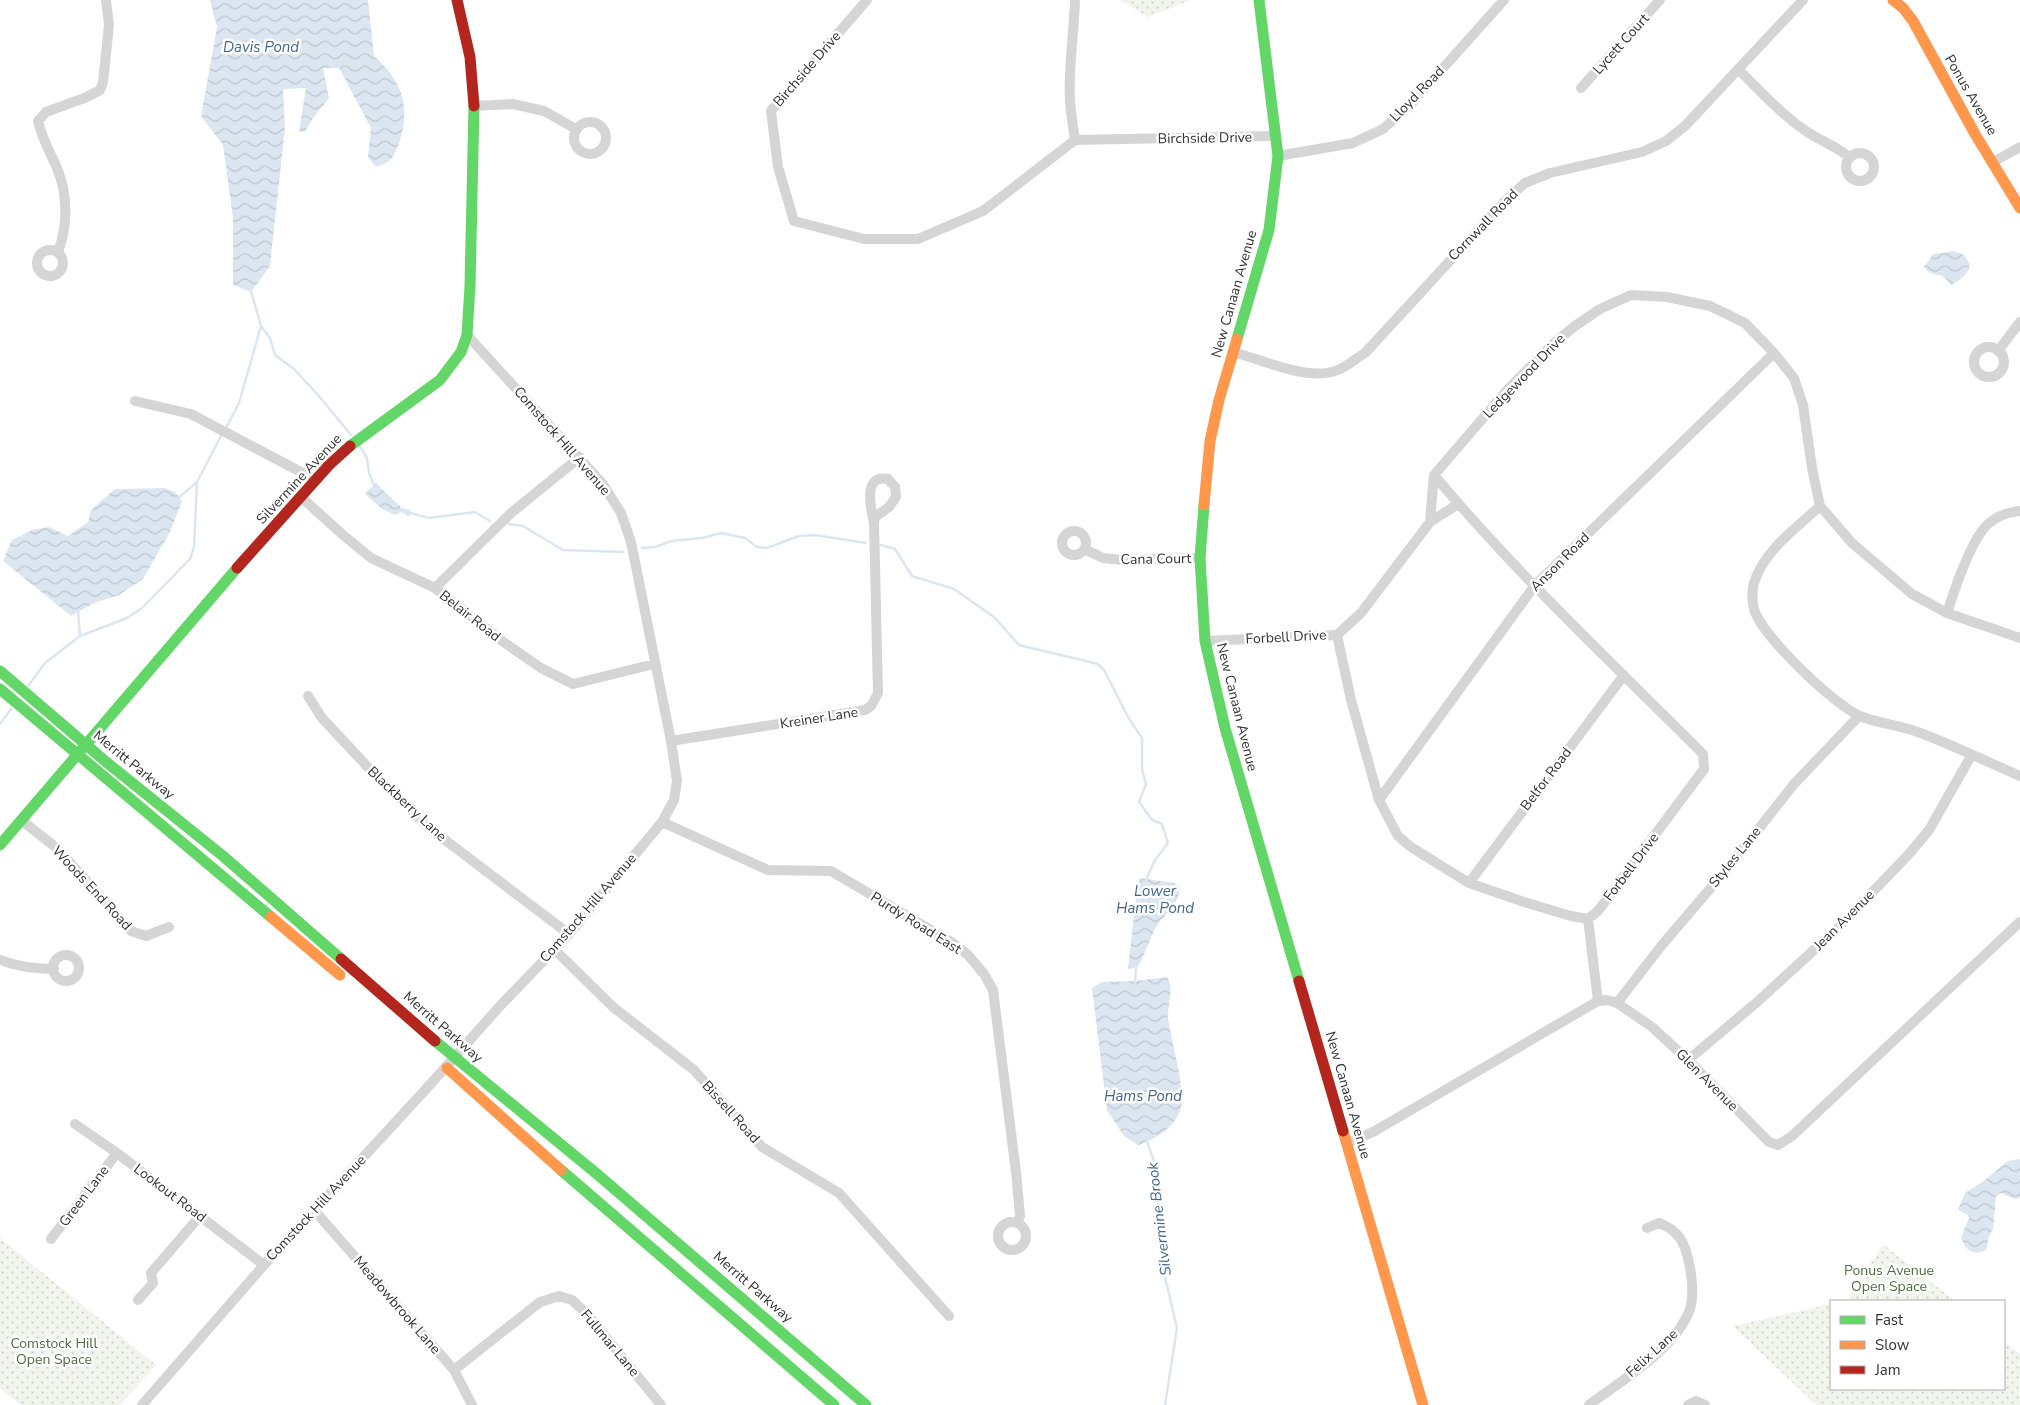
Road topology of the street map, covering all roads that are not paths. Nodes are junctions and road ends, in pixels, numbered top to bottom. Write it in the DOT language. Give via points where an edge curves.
graph roads {
  1 [pos="106,0"];
  2 [pos="457,0"];
  3 [pos="867,0"];
  4 [pos="1075,0"];
  5 [pos="1259,0"];
  6 [pos="1504,0"];
  7 [pos="1660,0"];
  8 [pos="1803,0"];
  9 [pos="1893,0"];
  10 [pos="1739,70"];
  11 [pos="1581,88"];
  12 [pos="474,106"];
  13 [pos="576,129"];
  14 [pos="1274,136"];
  15 [pos="1075,140"];
  16 [pos="2020,147"];
  17 [pos="1278,156"];
  18 [pos="1849,157"];
  19 [pos="1993,162"];
  20 [pos="2020,208"];
  21 [pos="58,252"];
  22 [pos="2020,322"];
  23 [pos="467,335"];
  24 [pos="1998,351"];
  25 [pos="1233,352"];
  26 [pos="1774,353"];
  27 [pos="136,401"];
  28 [pos="580,458"];
  29 [pos="1434,475"];
  30 [pos="316,480"];
  31 [pos="301,497"];
  32 [pos="1458,504"];
  33 [pos="1820,506"];
  34 [pos="2020,511"];
  35 [pos="1430,522"];
  36 [pos="874,523"];
  37 [pos="1084,549"];
  38 [pos="1200,558"];
  39 [pos="1535,585"];
  40 [pos="435,588"];
  41 [pos="1947,613"];
  42 [pos="1337,635"];
  43 [pos="2020,638"];
  44 [pos="1205,641"];
  45 [pos="654,664"];
  46 [pos="0,671"];
  47 [pos="1624,675"];
  48 [pos="0,689"];
  49 [pos="308,696"];
  50 [pos="1859,716"];
  51 [pos="671,741"];
  52 [pos="1972,756"];
  53 [pos="2020,776"];
  54 [pos="1379,800"];
  55 [pos="21,820"];
  56 [pos="662,822"];
  57 [pos="0,845"];
  58 [pos="1469,883"];
  59 [pos="1588,919"];
  60 [pos="2020,922"];
  61 [pos="169,927"];
  62 [pos="569,934"];
  63 [pos="554,949"];
  64 [pos="0,960"];
  65 [pos="54,969"];
  66 [pos="348,982"];
  67 [pos="1598,1001"];
  68 [pos="1617,1003"];
  69 [pos="435,1058"];
  70 [pos="1688,1060"];
  71 [pos="75,1124"];
  72 [pos="1347,1143"];
  73 [pos="117,1153"];
  74 [pos="314,1210"];
  75 [pos="200,1216"];
  76 [pos="1017,1223"];
  77 [pos="1647,1228"];
  78 [pos="51,1240"];
  79 [pos="264,1265"];
  80 [pos="138,1300"];
  81 [pos="949,1316"];
  82 [pos="454,1370"];
  83 [pos="142,1405"];
  84 [pos="472,1405"];
  85 [pos="661,1405"];
  86 [pos="834,1405"];
  87 [pos="866,1405"];
  88 [pos="1423,1405"];
  89 [pos="1589,1405"];
  90 [pos="1688,1405"];
  91 [pos="1706,1405"];
  1 -- 21 [label="street" via="109,24 100,90 46,112 38,121 41,136 58,170 67,207"];
  2 -- 12 [label="main road, Silvermine Avenue" via="470,57"];
  3 -- 15 [label="street, Birchside Drive" via="771,111 778,167 794,221 864,240 918,239 983,211"];
  4 -- 15 [label="street" via="1070,93"];
  5 -- 14 [label="main road, New Canaan Avenue"];
  6 -- 17 [label="street, Lloyd Road" via="1410,105 1384,128 1353,143"];
  7 -- 11 [label="street, Lycett Court"];
  8 -- 10 [label="street, Cornwall Road"];
  9 -- 19 [label="main road, Ponus Avenue" via="1913,21"];
  10 -- 18 [label="street" via="1810,134 1837,147"];
  10 -- 25 [label="street, Cornwall Road" via="1686,126 1666,141 1642,152 1550,173 1525,182 1365,353 1338,370 1318,374 1298,372"];
  12 -- 13 [label="street" via="513,104 544,111"];
  12 -- 23 [label="main road, Silvermine Avenue"];
  14 -- 15 [label="street, Birchside Drive"];
  14 -- 17 [label="main road, New Canaan Avenue"];
  16 -- 19 [label="street"];
  17 -- 25 [label="main road, New Canaan Avenue" via="1269,230"];
  19 -- 20 [label="main road, Ponus Avenue"];
  22 -- 24 [label="street"];
  23 -- 28 [label="street, Comstock Hill Avenue"];
  23 -- 30 [label="main road, Silvermine Avenue" via="461,352 446,374 345,449"];
  25 -- 38 [label="main road, New Canaan Avenue" via="1210,440"];
  26 -- 29 [label="street, Ledgewood Drive" via="1745,323 1710,306 1667,297 1631,296 1600,309 1554,343 1509,388"];
  26 -- 33 [label="street, Ledgewood Drive" via="1794,378 1803,405"];
  26 -- 39 [label="street, Anson Road"];
  27 -- 30 [label="street" via="176,409 200,418"];
  28 -- 40 [label="street" via="511,513"];
  28 -- 45 [label="street, Comstock Hill Avenue" via="614,499 627,528"];
  29 -- 32 [label="street, Forbell Drive"];
  29 -- 35 [label="street"];
  30 -- 31 [label="main road, Silvermine Avenue"];
  31 -- 40 [label="street, Belair Road" via="371,558"];
  31 -- 55 [label="main road, Silvermine Avenue"];
  32 -- 35 [label="street, Forbell Drive"];
  32 -- 39 [label="street, Forbell Drive"];
  33 -- 41 [label="street, Ledgewood Drive" via="1852,543 1890,578"];
  33 -- 50 [label="street" via="1761,565 1752,596 1754,610 1762,625 1804,671 1825,692"];
  34 -- 41 [label="street" via="2007,512 1988,524 1978,536 1958,578"];
  35 -- 42 [label="street, Forbell Drive" via="1361,613"];
  36 -- 51 [label="street, Kreiner Lane" via="878,693 871,706 865,710"];
  37 -- 38 [label="street, Cana Court" via="1103,558 1123,560"];
  38 -- 44 [label="main road, New Canaan Avenue"];
  39 -- 47 [label="street, Forbell Drive"];
  39 -- 54 [label="street, Anson Road"];
  40 -- 45 [label="street, Belair Road" via="502,641 541,668 573,684"];
  41 -- 43 [label="street, Ledgewood Drive"];
  42 -- 44 [label="street, Forbell Drive"];
  42 -- 54 [label="street, Forbell Drive"];
  44 -- 72 [label="main road, New Canaan Avenue" via="1225,728"];
  45 -- 51 [label="street, Comstock Hill Avenue"];
  46 -- 87 [label="main road, Merritt Parkway" via="223,856 465,1067 605,1180"];
  47 -- 58 [label="street, Belfor Road"];
  47 -- 59 [label="street, Forbell Drive" via="1703,754 1704,769 1598,911"];
  48 -- 66 [label="main road, Merritt Parkway"];
  49 -- 62 [label="street, Blackberry Lane" via="322,718 428,827"];
  50 -- 52 [label="street" via="1910,729"];
  50 -- 68 [label="street, Styles Lane" via="1794,784"];
  51 -- 56 [label="street, Comstock Hill Avenue" via="677,781 674,800"];
  52 -- 53 [label="street"];
  52 -- 70 [label="street, Jean Avenue" via="1929,830 1910,854 1838,928"];
  54 -- 58 [label="street, Forbell Drive" via="1398,836"];
  55 -- 57 [label="main road, Silvermine Avenue"];
  55 -- 61 [label="street, Woods End Road" via="58,849 131,931 146,936"];
  56 -- 62 [label="street, Comstock Hill Avenue"];
  56 -- 76 [label="street, Purdy Road East" via="768,870 831,871 953,943 978,965 992,990 995,1006 1016,1172 1020,1216"];
  58 -- 59 [label="street, Forbell Drive"];
  59 -- 67 [label="street"];
  60 -- 70 [label="street, Glen Avenue" via="1792,1136 1778,1145 1769,1142"];
  62 -- 63 [label="street, Comstock Hill Avenue"];
  63 -- 74 [label="street, Comstock Hill Avenue"];
  63 -- 81 [label="street, Bissell Road" via="613,1007 694,1070 762,1147 839,1193"];
  64 -- 65 [label="street" via="30,969"];
  67 -- 68 [label="street, Glen Avenue"];
  67 -- 72 [label="street" via="1373,1132"];
  68 -- 70 [label="street, Glen Avenue" via="1652,1027"];
  69 -- 86 [label="main road, Merritt Parkway"];
  71 -- 73 [label="street, Lookout Road"];
  72 -- 88 [label="main road, New Canaan Avenue"];
  73 -- 75 [label="street, Lookout Road"];
  73 -- 78 [label="street, Green Lane"];
  74 -- 79 [label="street, Comstock Hill Avenue"];
  74 -- 82 [label="street, Meadowbrook Lane"];
  75 -- 79 [label="street, Lookout Road"];
  75 -- 80 [label="street" via="151,1273 153,1283"];
  77 -- 89 [label="street, Felix Lane" via="1659,1223 1672,1228 1686,1246 1692,1275 1691,1307 1678,1332 1657,1353"];
  79 -- 83 [label="street, Comstock Hill Avenue"];
  82 -- 84 [label="street, Meadowbrook Lane"];
  82 -- 85 [label="street, Fullmar Lane" via="540,1302 558,1296 572,1300 587,1314"];
  90 -- 91 [label="street" via="1696,1401"];
}
